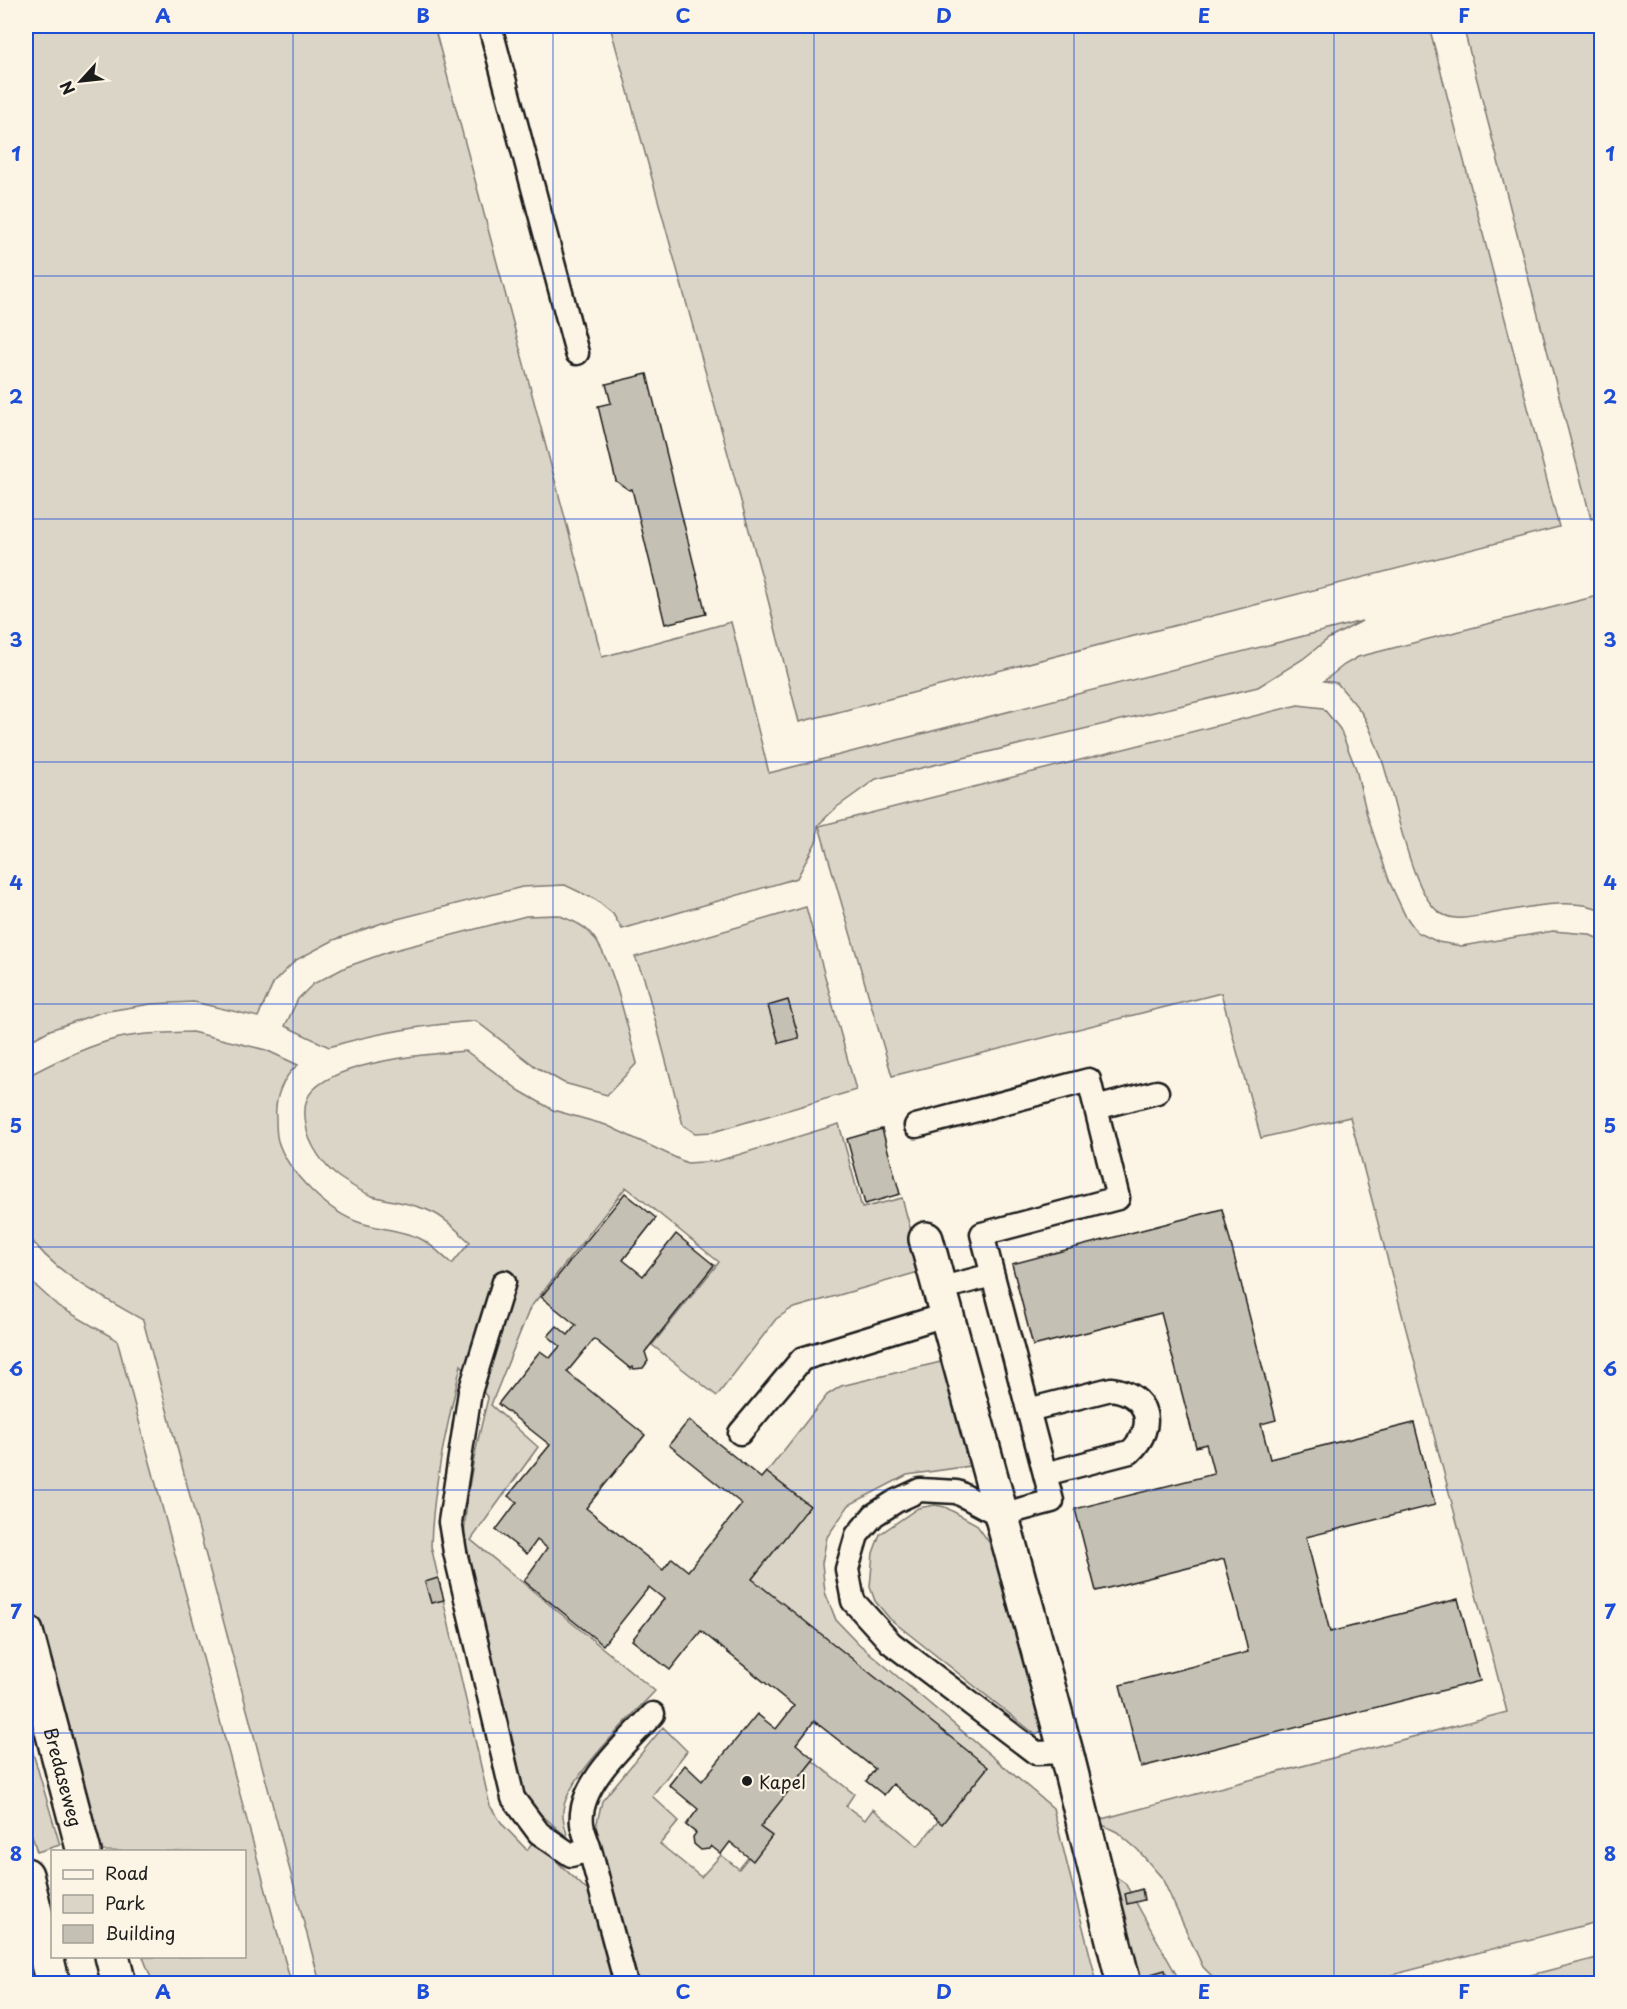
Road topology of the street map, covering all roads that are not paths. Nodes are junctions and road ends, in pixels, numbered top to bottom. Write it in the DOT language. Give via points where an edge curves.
graph roads {
  1 [pos="490,26"];
  2 [pos="578,353"];
  3 [pos="1157,1092"];
  4 [pos="1096,1108"];
  5 [pos="916,1126"];
  6 [pos="926,1239"];
  7 [pos="992,1275"];
  8 [pos="504,1282"];
  9 [pos="942,1302"];
  10 [pos="1028,1410"];
  11 [pos="740,1433"];
  12 [pos="1045,1474"];
  13 [pos="1000,1515"];
  14 [pos="26,1632"];
  15 [pos="653,1714"];
  16 [pos="1066,1752"];
  17 [pos="84,1850"];
  18 [pos="590,1850"];
  19 [pos="26,1875"];
  20 [pos="113,1958"];
  21 [pos="53,1983"];
  22 [pos="119,1983"];
  23 [pos="626,1983"];
  24 [pos="1124,1983"];
  1 -- 2 [label="lane"];
  3 -- 4 [label="lane"];
  4 -- 5 [label="lane" via="1089,1080"];
  4 -- 7 [label="lane" via="1118,1198 982,1234"];
  6 -- 9 [label="street"];
  7 -- 9 [label="lane"];
  7 -- 10 [label="lane"];
  8 -- 18 [label="lane" via="470,1392 450,1522 513,1798 539,1833 571,1855"];
  9 -- 11 [label="lane" via="802,1359"];
  9 -- 13 [label="street"];
  10 -- 12 [label="lane"];
  10 -- 12 [label="lane" via="1111,1389 1134,1396 1146,1416 1140,1442 1130,1452"];
  12 -- 13 [label="lane" via="1052,1501"];
  13 -- 16 [label="street"];
  13 -- 16 [label="lane" via="957,1492 920,1490 896,1501 874,1515 857,1535 847,1569 853,1601 891,1643 1036,1753"];
  14 -- 17 [label="street, Bredaseweg"];
  15 -- 18 [label="lane" via="599,1775 584,1799 582,1823"];
  16 -- 24 [label="street"];
  18 -- 23 [label="lane"];
  19 -- 21 [label="street"];
  20 -- 22 [label="street"];
}
